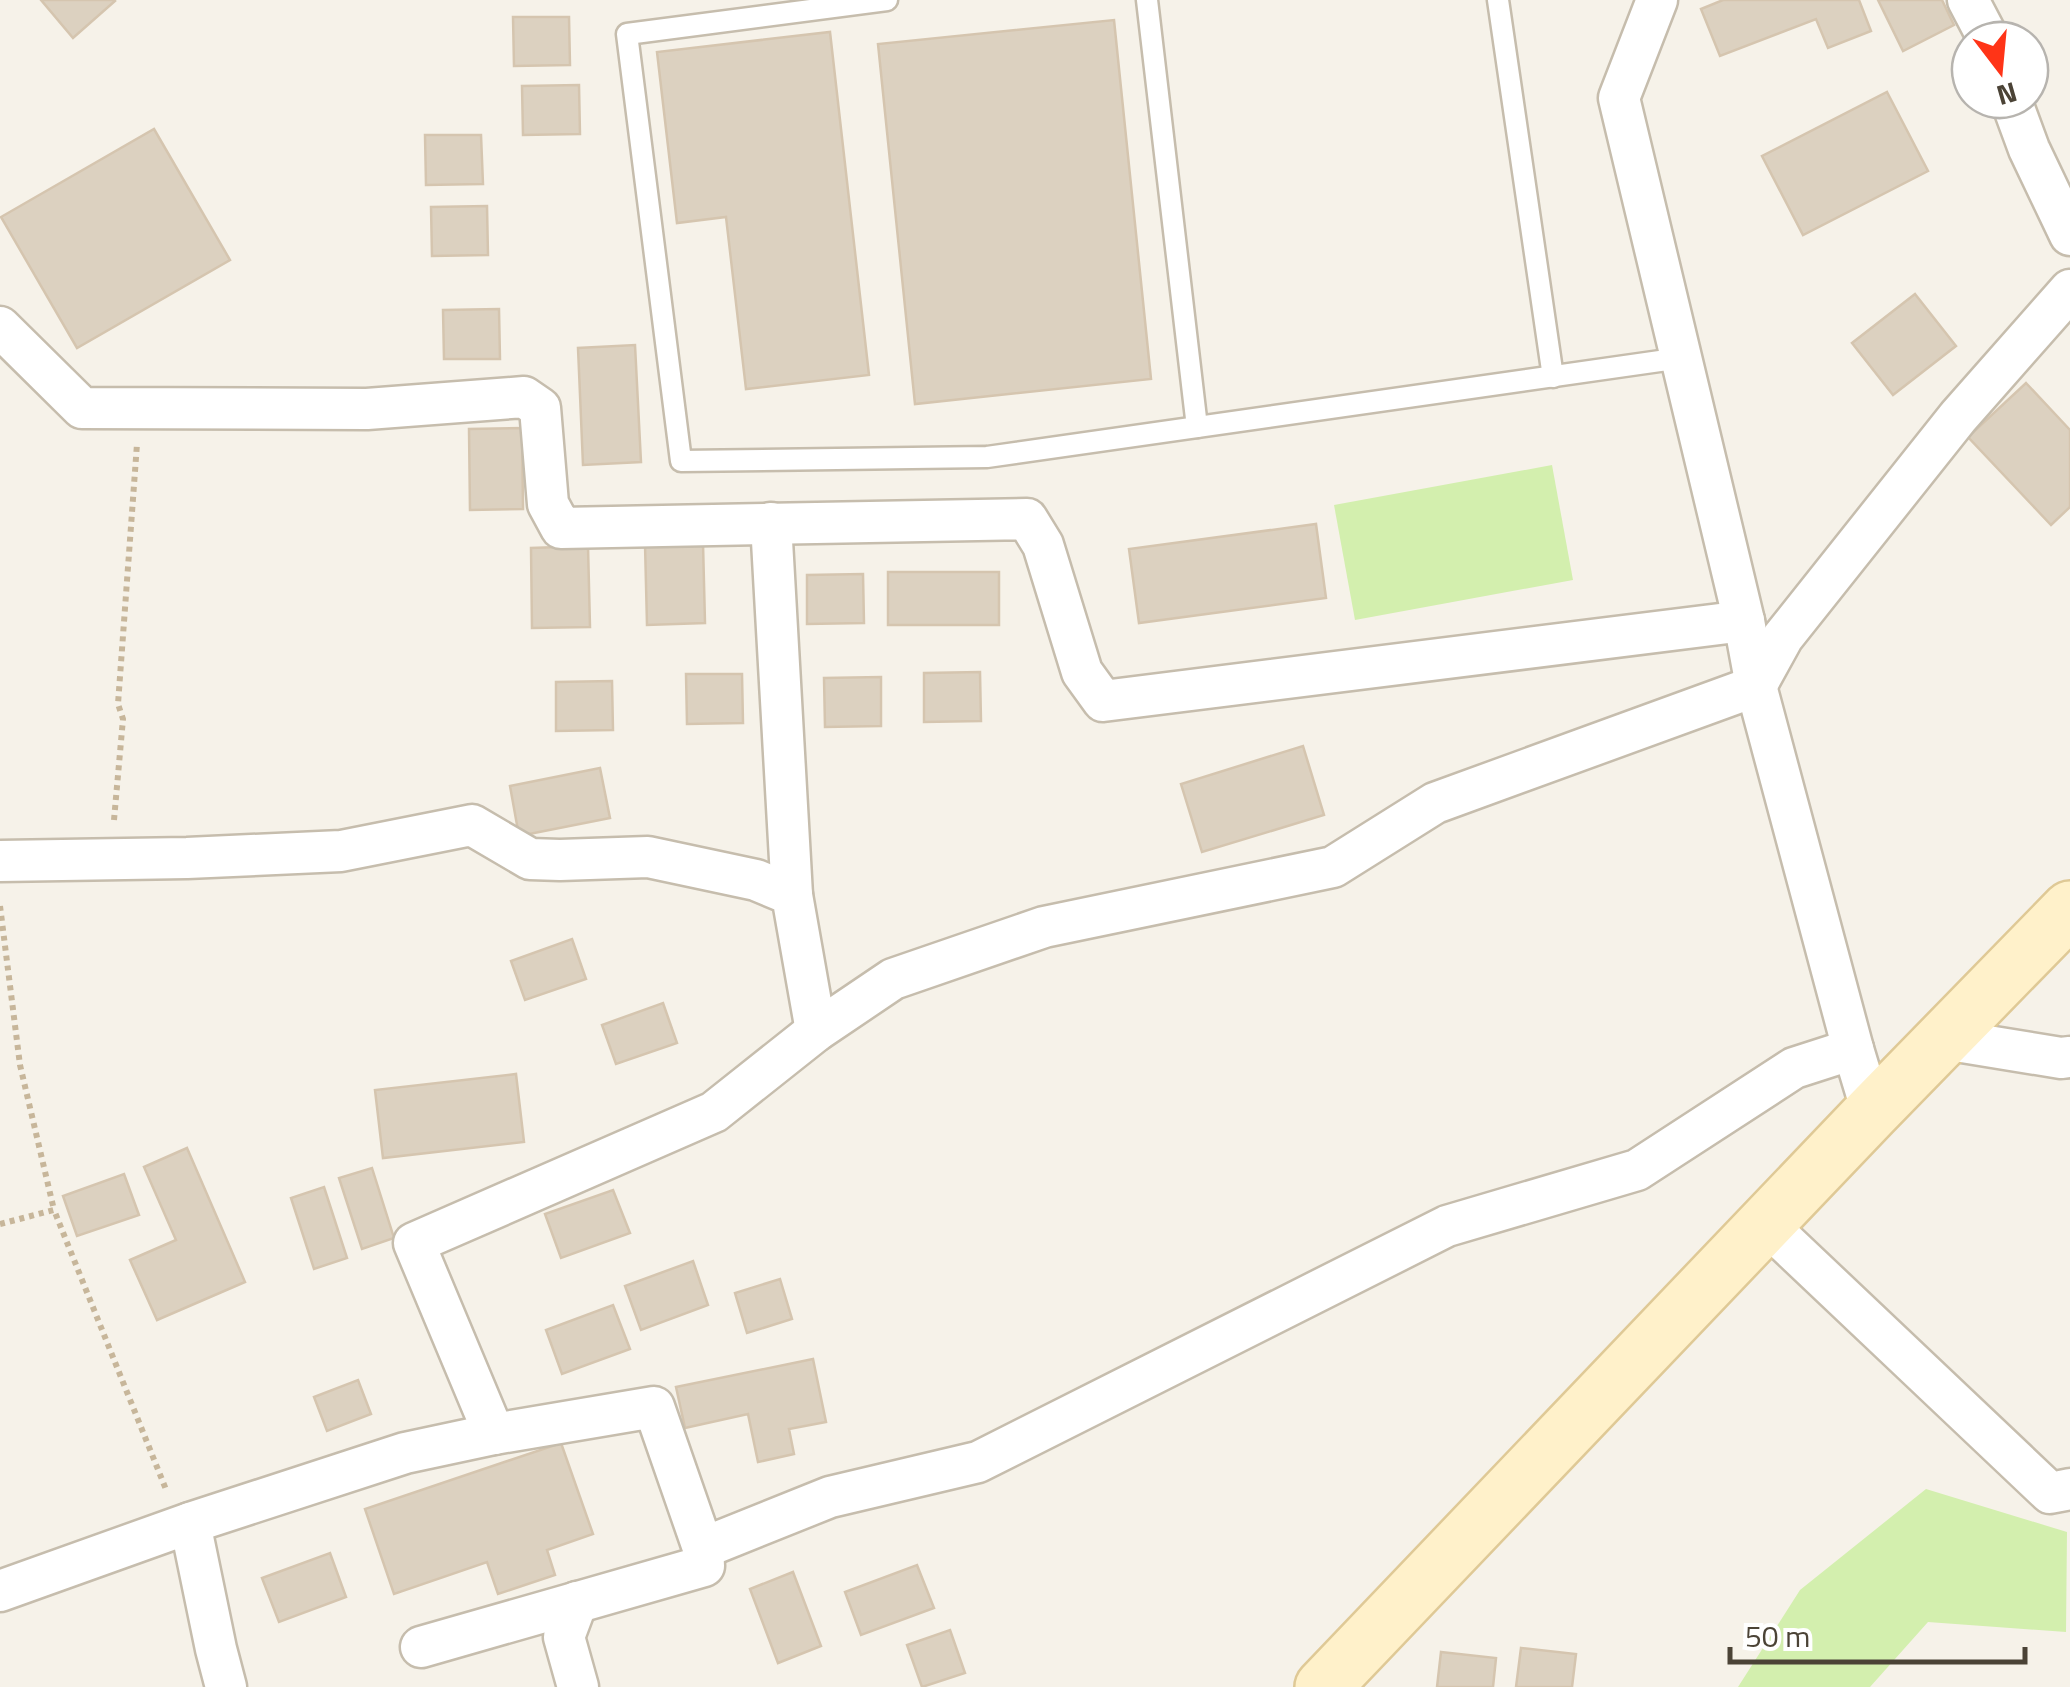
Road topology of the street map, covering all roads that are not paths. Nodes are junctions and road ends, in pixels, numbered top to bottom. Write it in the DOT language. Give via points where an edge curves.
graph roads {
  1 [pos="887,0"];
  2 [pos="1146,0"];
  3 [pos="1498,0"];
  4 [pos="1657,0"];
  5 [pos="2019,120"];
  6 [pos="2070,234"];
  7 [pos="2070,290"];
  8 [pos="0,328"];
  9 [pos="1681,358"];
  10 [pos="1553,377"];
  11 [pos="1197,427"];
  12 [pos="771,523"];
  13 [pos="1744,621"];
  14 [pos="1756,686"];
  15 [pos="0,861"];
  16 [pos="792,895"];
  17 [pos="2070,909"];
  18 [pos="816,1030"];
  19 [pos="1944,1039"];
  20 [pos="1853,1048"];
  21 [pos="2070,1057"];
  22 [pos="1872,1112"];
  23 [pos="1766,1224"];
  24 [pos="494,1434"];
  25 [pos="2070,1489"];
  26 [pos="186,1525"];
  27 [pos="704,1548"];
  28 [pos="0,1591"];
  29 [pos="577,1602"];
  30 [pos="421,1647"];
  31 [pos="226,1687"];
  32 [pos="578,1687"];
  33 [pos="1324,1687"];
  1 -- 11 [label="lane" via="627,34 681,461 987,457"];
  2 -- 11 [label="lane"];
  3 -- 10 [label="lane"];
  4 -- 9 [label="street" via="1619,98"];
  5 -- 6 [label="street"];
  7 -- 14 [label="street" via="1958,417 1783,637"];
  8 -- 12 [label="street" via="82,408 367,409 524,397 540,408 548,504 562,528"];
  9 -- 10 [label="lane"];
  9 -- 13 [label="street"];
  10 -- 11 [label="lane"];
  12 -- 13 [label="street" via="1027,519 1043,544 1082,672 1102,700"];
  12 -- 16 [label="street"];
  13 -- 14 [label="street"];
  14 -- 18 [label="street" via="1435,804 1333,866 1044,927 893,979"];
  14 -- 20 [label="street"];
  15 -- 16 [label="street" via="341,852 472,825 530,858 648,857 756,880"];
  16 -- 18 [label="street"];
  17 -- 19 [label="street"];
  18 -- 24 [label="street" via="714,1112 414,1243"];
  19 -- 21 [label="street"];
  19 -- 22 [label="street"];
  20 -- 22 [label="street"];
  20 -- 27 [label="street" via="1794,1068 1637,1170 1447,1226 978,1462 830,1497"];
  22 -- 23 [label="street"];
  23 -- 25 [label="street" via="2050,1492"];
  23 -- 33 [label="street"];
  24 -- 26 [label="street" via="405,1453"];
  24 -- 27 [label="street" via="654,1407"];
  26 -- 28 [label="street"];
  26 -- 31 [label="street"];
  27 -- 29 [label="street" via="704,1566"];
  29 -- 30 [label="street"];
  29 -- 32 [label="street" via="564,1637"];
}
